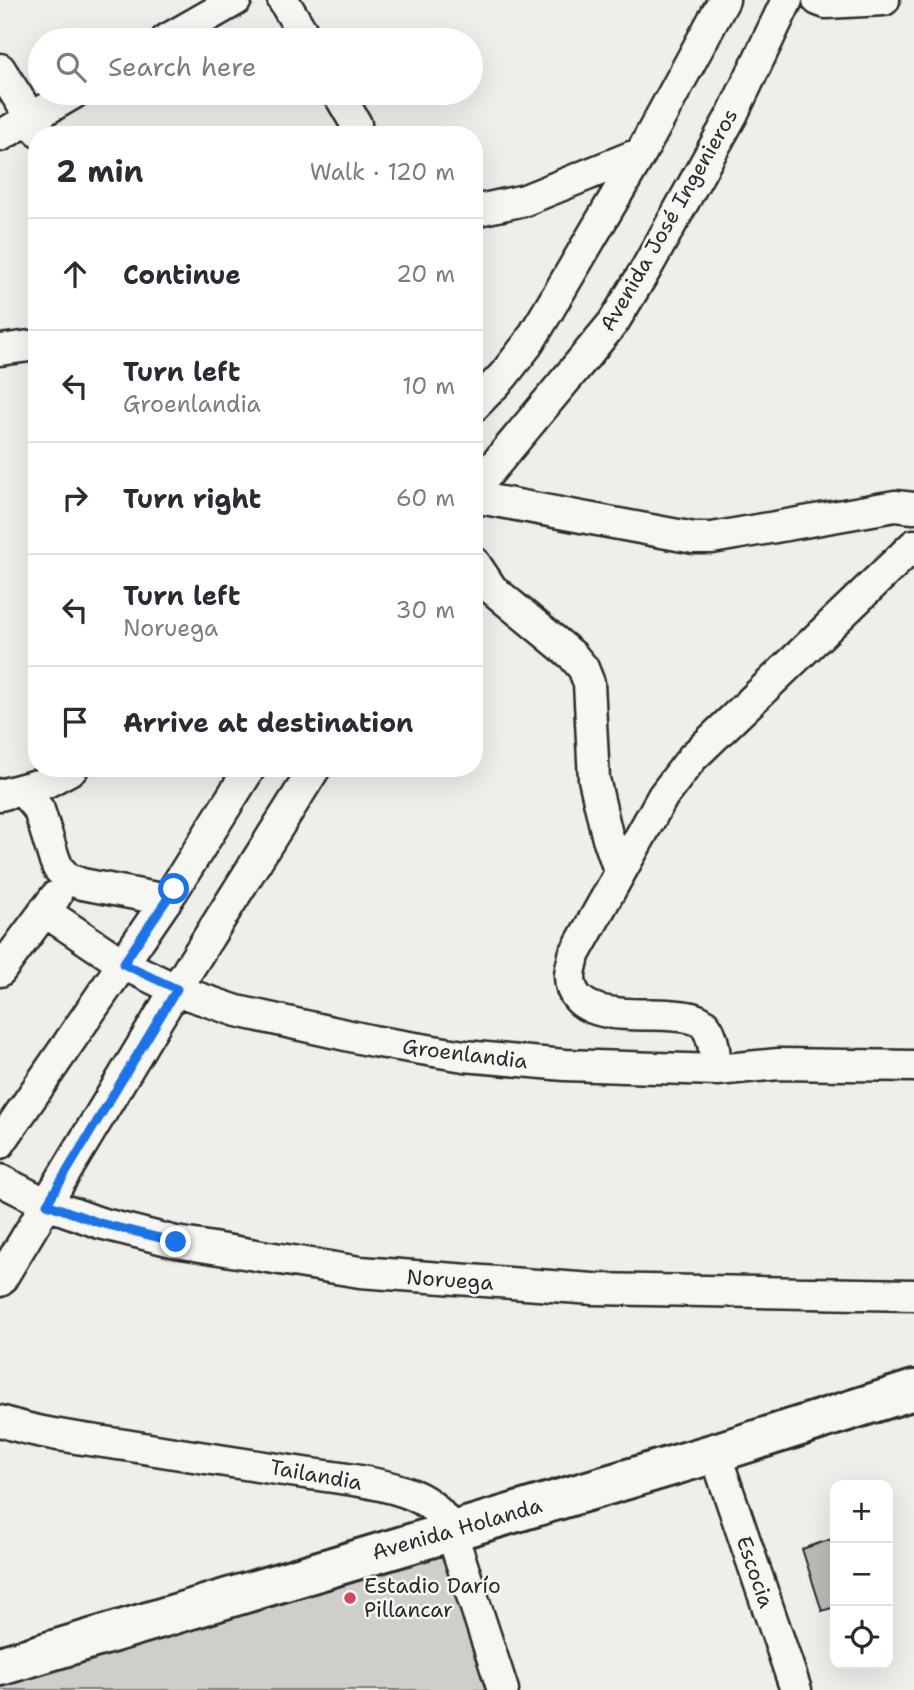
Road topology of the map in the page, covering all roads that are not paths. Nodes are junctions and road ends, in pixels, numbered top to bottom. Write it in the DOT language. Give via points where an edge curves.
graph roads {
  1 [pos="236,0"];
  2 [pos="283,0"];
  3 [pos="724,0"];
  4 [pos="787,0"];
  5 [pos="818,0"];
  6 [pos="884,0"];
  7 [pos="187,28"];
  8 [pos="300,28"];
  9 [pos="0,69"];
  10 [pos="60,105"];
  11 [pos="345,105"];
  12 [pos="356,124"];
  13 [pos="36,126"];
  14 [pos="28,128"];
  15 [pos="0,136"];
  16 [pos="642,153"];
  17 [pos="483,209"];
  18 [pos="28,346"];
  19 [pos="0,350"];
  20 [pos="483,397"];
  21 [pos="483,479"];
  22 [pos="483,499"];
  23 [pos="914,508"];
  24 [pos="914,545"];
  25 [pos="483,576"];
  26 [pos="56,777"];
  27 [pos="244,777"];
  28 [pos="309,777"];
  29 [pos="11,792"];
  30 [pos="620,873"];
  31 [pos="68,878"];
  32 [pos="167,900"];
  33 [pos="44,911"];
  34 [pos="123,964"];
  35 [pos="0,971"];
  36 [pos="177,989"];
  37 [pos="914,1066"];
  38 [pos="717,1070"];
  39 [pos="0,1143"];
  40 [pos="0,1180"];
  41 [pos="47,1204"];
  42 [pos="0,1281"];
  43 [pos="914,1295"];
  44 [pos="914,1390"];
  45 [pos="0,1421"];
  46 [pos="715,1453"];
  47 [pos="451,1531"];
  48 [pos="0,1666"];
  49 [pos="503,1690"];
  50 [pos="796,1690"];
  1 -- 7 [label="street"];
  2 -- 8 [label="street"];
  3 -- 16 [label="street"];
  4 -- 21 [label="street, Avenida José Ingenieros" via="732,115 613,323"];
  5 -- 6 [label="street"];
  9 -- 13 [label="street"];
  10 -- 13 [label="street"];
  11 -- 12 [label="street"];
  14 -- 15 [label="street"];
  16 -- 17 [label="street" via="525,200"];
  16 -- 20 [label="street" via="528,344"];
  18 -- 19 [label="street"];
  22 -- 23 [label="street" via="694,538 895,506"];
  24 -- 30 [label="street" via="692,758 663,796"];
  25 -- 30 [label="street" via="492,589 583,668 589,683 594,779"];
  26 -- 29 [label="street"];
  27 -- 32 [label="street"];
  28 -- 36 [label="street"];
  29 -- 31 [label="street" via="39,810 58,868"];
  30 -- 38 [label="street" via="574,955 570,977 574,993 582,1004 598,1011 687,1016 703,1024 712,1038"];
  31 -- 32 [label="street"];
  31 -- 33 [label="street"];
  32 -- 34 [label="street"];
  33 -- 34 [label="street, Groenlandia"];
  33 -- 35 [label="street"];
  34 -- 36 [label="street, Groenlandia"];
  34 -- 39 [label="street"];
  36 -- 38 [label="street, Groenlandia" via="251,1014 464,1056"];
  36 -- 41 [label="street"];
  37 -- 38 [label="street, Groenlandia" via="779,1064"];
  40 -- 41 [label="street, Noruega"];
  41 -- 42 [label="street"];
  41 -- 43 [label="street, Noruega" via="176,1242 360,1272 593,1289"];
  44 -- 46 [label="street, Avenida Holanda"];
  45 -- 47 [label="street, Tailandia" via="69,1437 386,1487 429,1504"];
  46 -- 47 [label="street, Avenida Holanda"];
  46 -- 50 [label="street, Escocia"];
  47 -- 48 [label="street, Avenida Holanda"];
  47 -- 49 [label="street, Tailandia"];
}
